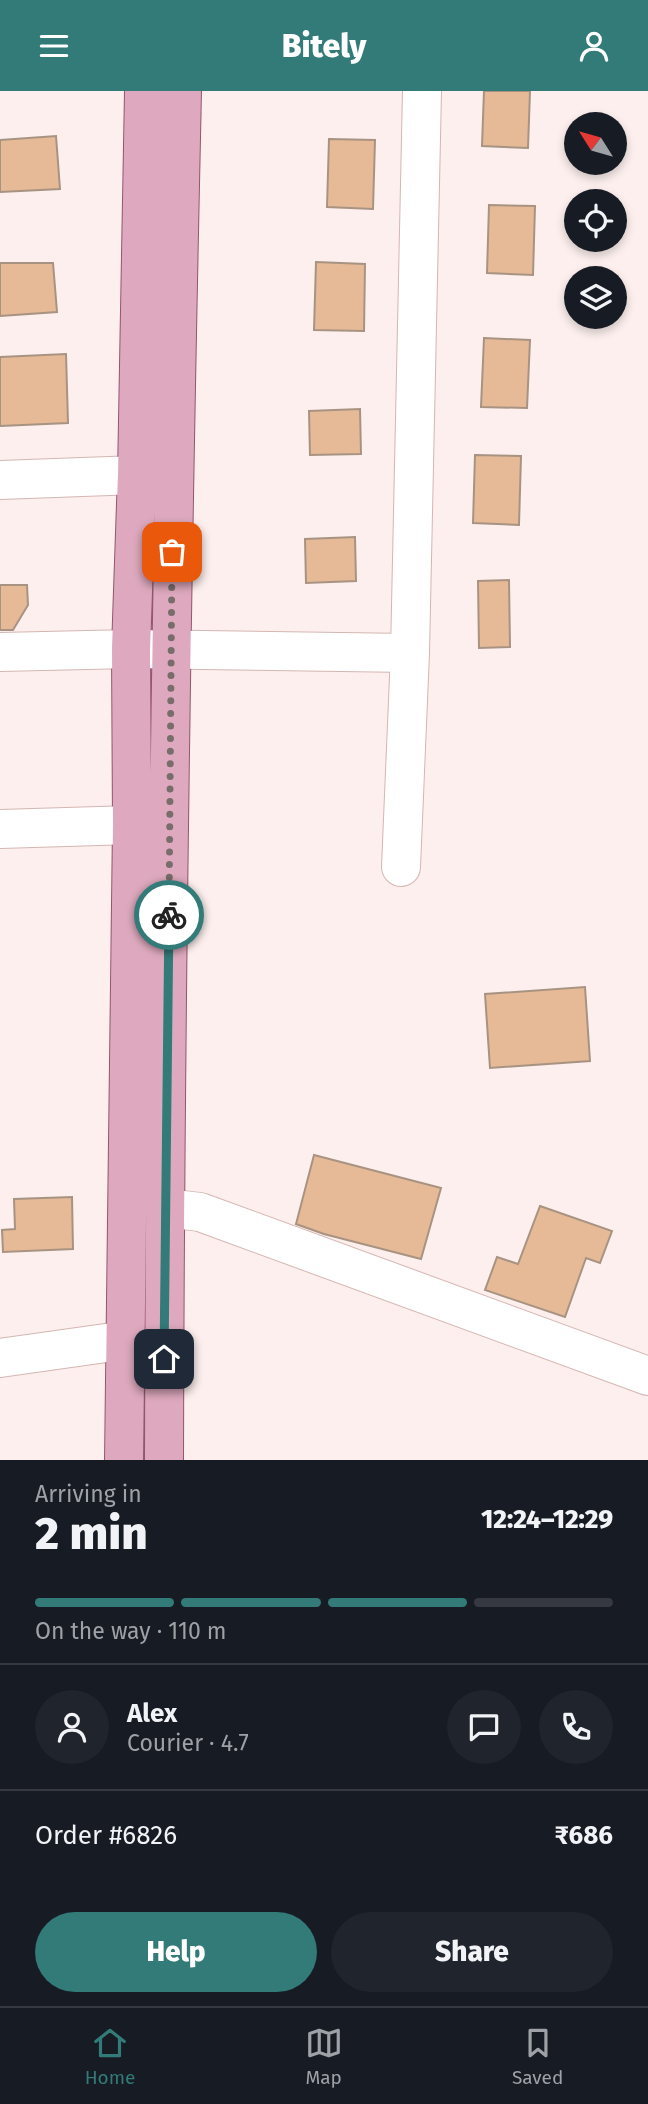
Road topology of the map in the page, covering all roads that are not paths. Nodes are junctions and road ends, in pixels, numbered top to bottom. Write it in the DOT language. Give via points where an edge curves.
graph roads {
  1 [pos="144,91"];
  2 [pos="182,91"];
  3 [pos="422,91"];
  4 [pos="137,474"];
  5 [pos="0,479"];
  6 [pos="131,649"];
  7 [pos="171,649"];
  8 [pos="0,652"];
  9 [pos="410,653"];
  10 [pos="132,825"];
  11 [pos="0,829"];
  12 [pos="401,867"];
  13 [pos="165,1208"];
  14 [pos="127,1340"];
  15 [pos="0,1358"];
  16 [pos="648,1376"];
  17 [pos="124,1460"];
  18 [pos="164,1460"];
  1 -- 4 [label="main road"];
  2 -- 7 [label="main road"];
  3 -- 9 [label="street"];
  4 -- 5 [label="street"];
  4 -- 6 [label="main road"];
  6 -- 7 [label="street"];
  6 -- 8 [label="street"];
  6 -- 10 [label="main road"];
  7 -- 9 [label="street"];
  7 -- 13 [label="main road"];
  9 -- 12 [label="street"];
  10 -- 11 [label="street"];
  10 -- 14 [label="main road"];
  13 -- 16 [label="street" via="200,1212"];
  13 -- 18 [label="main road"];
  14 -- 15 [label="street"];
  14 -- 17 [label="main road"];
}
